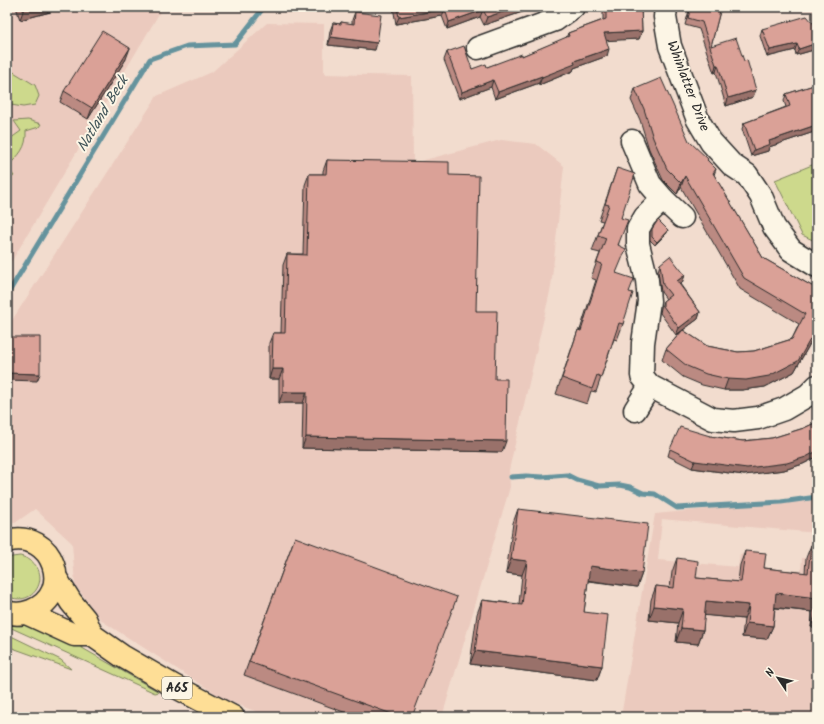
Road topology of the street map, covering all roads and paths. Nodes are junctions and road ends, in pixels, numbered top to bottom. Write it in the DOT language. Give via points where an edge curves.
graph roads {
  1 [pos="573,7"];
  2 [pos="666,7"];
  3 [pos="478,48"];
  4 [pos="632,141"];
  5 [pos="663,199"];
  6 [pos="682,217"];
  7 [pos="817,266"];
  8 [pos="650,386"];
  9 [pos="817,386"];
  10 [pos="635,410"];
  11 [pos="7,541"];
  12 [pos="56,578"];
  13 [pos="16,613"];
  14 [pos="92,635"];
  15 [pos="233,717"];
  1 -- 3 [label="street" via="555,20"];
  2 -- 7 [label="street, Whinlatter Drive" via="665,17 670,46 698,120 711,142 732,165 747,176 762,196 774,227 792,250"];
  4 -- 5 [label="street" via="650,184"];
  5 -- 6 [label="street"];
  5 -- 8 [label="street" via="645,217 638,229 638,244 648,280 649,301 643,343 642,376"];
  8 -- 9 [label="street" via="713,419 734,421 758,418 784,409 808,395"];
  8 -- 10 [label="street"];
  11 -- 12 [label="main road, A65" via="24,539 43,548 54,566"];
  12 -- 13 [label="main road" via="47,601 37,609"];
  12 -- 14 [label="main road, A65" via="85,619"];
  13 -- 14 [label="main road" via="74,635"];
  14 -- 15 [label="main road, A65" via="122,656"];
}
